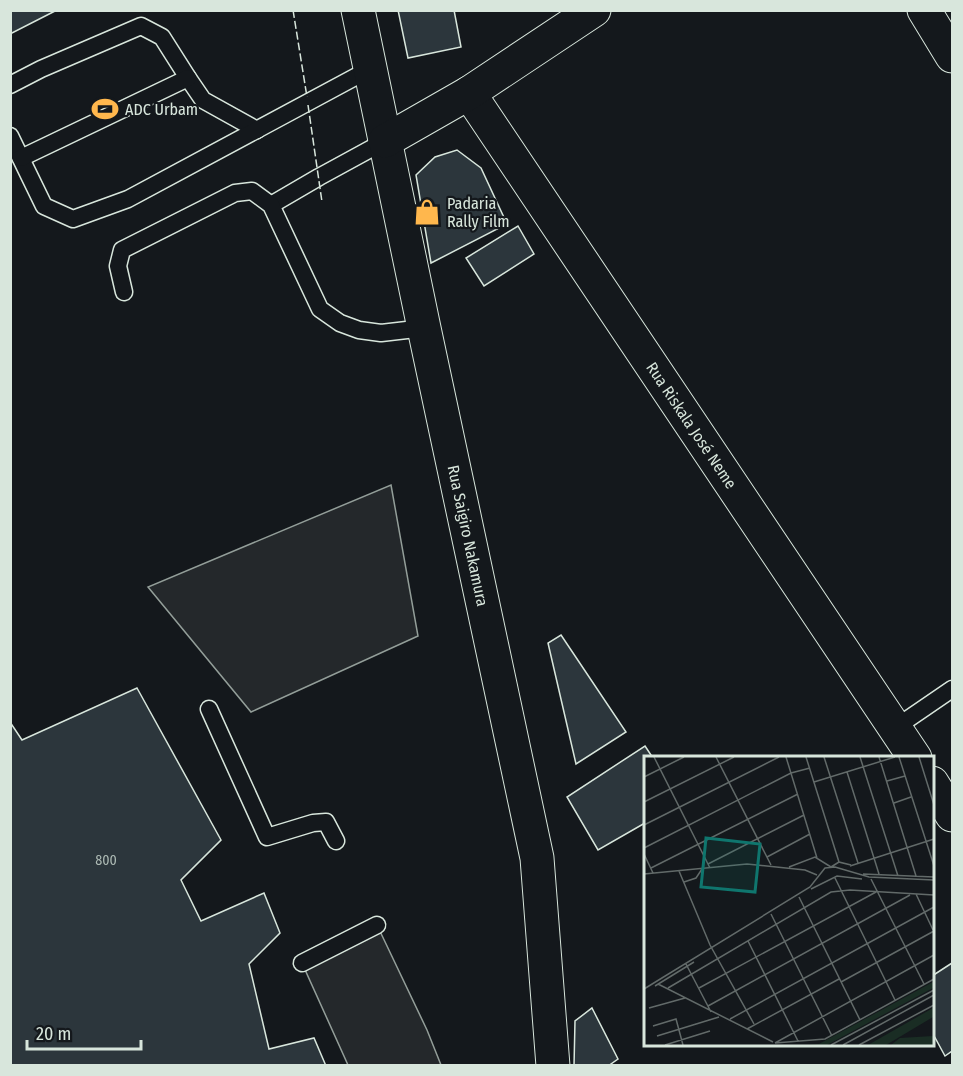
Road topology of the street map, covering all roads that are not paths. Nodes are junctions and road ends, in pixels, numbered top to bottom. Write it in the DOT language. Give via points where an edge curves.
graph roads {
  1 [pos="358,10"];
  2 [pos="594,10"];
  3 [pos="924,10"];
  4 [pos="952,56"];
  5 [pos="370,69"];
  6 [pos="188,78"];
  7 [pos="10,85"];
  8 [pos="470,93"];
  9 [pos="257,130"];
  10 [pos="10,136"];
  11 [pos="385,141"];
  12 [pos="21,158"];
  13 [pos="271,205"];
  14 [pos="124,292"];
  15 [pos="424,328"];
  16 [pos="952,689"];
  17 [pos="209,709"];
  18 [pos="895,728"];
  19 [pos="914,756"];
  20 [pos="933,785"];
  21 [pos="952,814"];
  22 [pos="336,841"];
  23 [pos="377,925"];
  24 [pos="302,963"];
  25 [pos="553,1065"];
  1 -- 5 [label="street, Rua Saigiro Nakamura"];
  2 -- 8 [label="street"];
  3 -- 4 [label="street"];
  5 -- 9 [label="lane"];
  5 -- 11 [label="street, Rua Saigiro Nakamura"];
  6 -- 7 [label="lane" via="162,37 141,26"];
  6 -- 9 [label="lane" via="203,100"];
  6 -- 12 [label="lane"];
  8 -- 11 [label="street"];
  8 -- 18 [label="street, Rua Riskala José Neme"];
  9 -- 12 [label="lane" via="128,199 73,219 44,206"];
  10 -- 12 [label="lane"];
  11 -- 13 [label="lane"];
  11 -- 15 [label="street, Rua Saigiro Nakamura"];
  13 -- 14 [label="lane" via="252,191 235,193 122,250 118,266"];
  13 -- 15 [label="lane" via="320,309 359,330 381,333"];
  15 -- 25 [label="street, Rua Saigiro Nakamura" via="537,858"];
  16 -- 18 [label="lane"];
  17 -- 22 [label="lane" via="267,837 326,822"];
  18 -- 19 [label="street, Rua Riskala José Neme"];
  20 -- 21 [label="street"];
  23 -- 24 [label="lane"];
}
